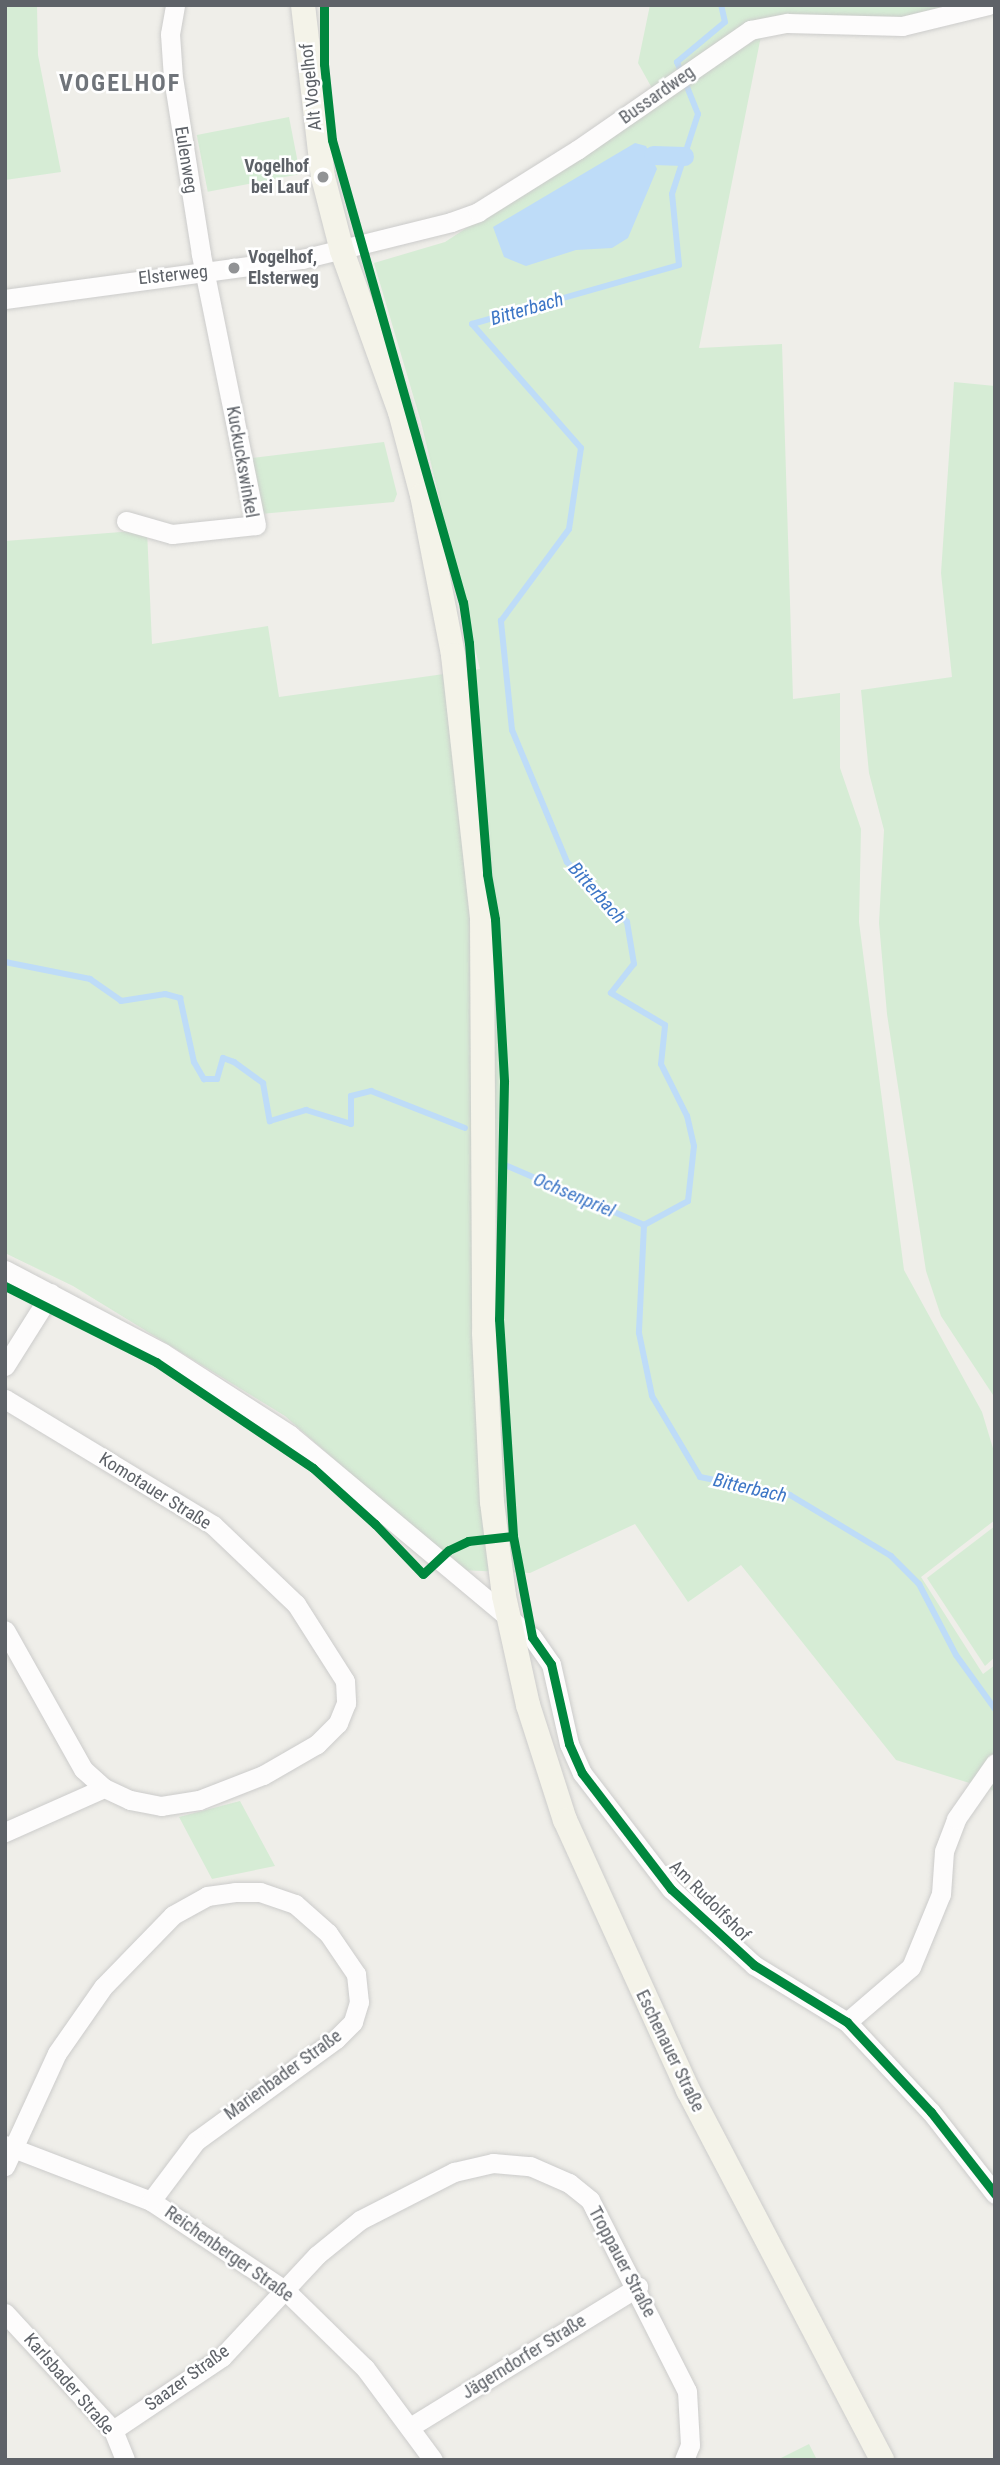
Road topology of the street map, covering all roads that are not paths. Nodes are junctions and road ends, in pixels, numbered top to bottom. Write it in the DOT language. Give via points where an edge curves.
graph roads {
  1 [pos="175,5"];
  2 [pos="303,5"];
  3 [pos="989,5"];
  4 [pos="342,251"];
  5 [pos="205,272"];
  6 [pos="5,299"];
  7 [pos="126,522"];
  8 [pos="5,1270"];
  9 [pos="51,1293"];
  10 [pos="5,1366"];
  11 [pos="5,1399"];
  12 [pos="509,1621"];
  13 [pos="5,1630"];
  14 [pos="995,1763"];
  15 [pos="104,1788"];
  16 [pos="5,1832"];
  17 [pos="847,2022"];
  18 [pos="8,2153"];
  19 [pos="995,2194"];
  20 [pos="151,2201"];
  21 [pos="638,2287"];
  22 [pos="286,2291"];
  23 [pos="5,2313"];
  24 [pos="410,2427"];
  25 [pos="113,2430"];
  26 [pos="125,2460"];
  27 [pos="433,2460"];
  28 [pos="684,2460"];
  29 [pos="882,2460"];
  1 -- 5 [label="street, Eulenweg" via="170,34 173,78"];
  2 -- 4 [label="main road, Alt Vogelhof" via="319,177"];
  3 -- 4 [label="street, Bussardweg" via="902,26 787,23 750,30 478,212"];
  4 -- 5 [label="street, Elsterweg"];
  4 -- 12 [label="main road, Eschenauer Straße" via="422,495 454,668 482,918 484,1333 493,1509"];
  5 -- 6 [label="street, Elsterweg"];
  5 -- 7 [label="street, Kuckuckswinkel" via="256,525 172,534"];
  8 -- 9 [label="street, Am Rudolfshof"];
  9 -- 10 [label="street"];
  9 -- 12 [label="street, Am Rudolfshof" via="163,1353 290,1435"];
  11 -- 15 [label="street, Komotauer Straße" via="213,1525 296,1604 345,1681 346,1703 338,1723 317,1744 263,1775 199,1800 161,1806 130,1800"];
  12 -- 17 [label="street, Am Rudolfshof" via="532,1637 551,1664 569,1744 587,1782 671,1889 754,1965"];
  12 -- 29 [label="main road, Eschenauer Straße" via="528,1705 597,1896 688,2090"];
  13 -- 15 [label="street, Komotauer Straße" via="83,1769"];
  14 -- 17 [label="street" via="956,1819 944,1851 941,1894 911,1967"];
  15 -- 16 [label="street"];
  17 -- 19 [label="street, Am Rudolfshof" via="931,2112"];
  18 -- 20 [label="street, Reichenberger Straße"];
  18 -- 20 [label="street, Marienbader Straße" via="57,2053 103,1987 173,1915 207,1896 235,1892 260,1892 295,1903 328,1933 355,1974 359,2002 354,2022 196,2141"];
  20 -- 22 [label="street, Reichenberger Straße"];
  21 -- 22 [label="street, Troppauer Straße" via="590,2200 569,2183 530,2166 494,2163 454,2172 360,2220 317,2255"];
  21 -- 24 [label="street, Jägerndorfer Straße"];
  21 -- 28 [label="street, Troppauer Straße" via="687,2391 690,2445"];
  22 -- 24 [label="street, Reichenberger Straße" via="365,2368"];
  22 -- 25 [label="street, Saazer Straße" via="222,2357"];
  23 -- 25 [label="street, Karlsbader Straße"];
  24 -- 27 [label="street, Reichenberger Straße"];
  25 -- 26 [label="street, Karlsbader Straße"];
}
